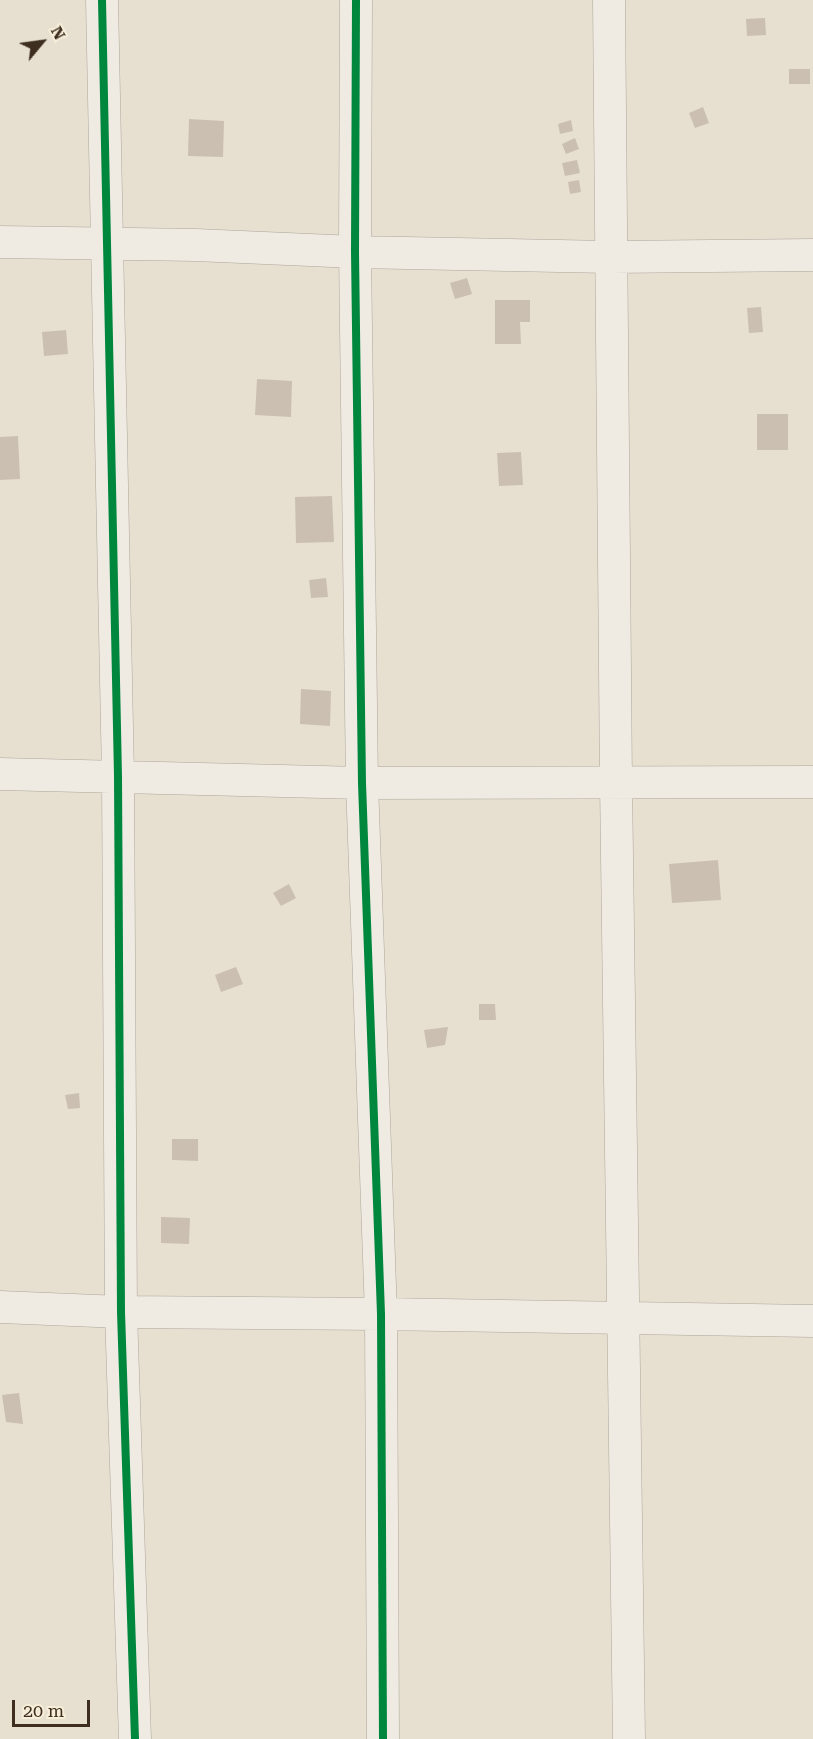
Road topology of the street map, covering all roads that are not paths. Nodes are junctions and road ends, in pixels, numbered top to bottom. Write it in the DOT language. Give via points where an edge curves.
graph roads {
  1 [pos="102,0"];
  2 [pos="356,0"];
  3 [pos="609,0"];
  4 [pos="0,242"];
  5 [pos="107,244"];
  6 [pos="356,252"];
  7 [pos="813,255"];
  8 [pos="610,256"];
  9 [pos="0,774"];
  10 [pos="118,776"];
  11 [pos="616,782"];
  12 [pos="813,782"];
  13 [pos="362,783"];
  14 [pos="0,1307"];
  15 [pos="121,1312"];
  16 [pos="381,1314"];
  17 [pos="624,1318"];
  18 [pos="813,1321"];
  19 [pos="135,1739"];
  20 [pos="383,1739"];
  21 [pos="629,1739"];
  1 -- 5 [label="street"];
  2 -- 6 [label="street"];
  3 -- 8 [label="street"];
  4 -- 5 [label="street"];
  5 -- 6 [label="street"];
  5 -- 10 [label="street"];
  6 -- 8 [label="street"];
  6 -- 13 [label="street"];
  7 -- 8 [label="street"];
  8 -- 11 [label="street"];
  9 -- 10 [label="street"];
  10 -- 13 [label="street"];
  10 -- 15 [label="street"];
  11 -- 12 [label="street"];
  11 -- 13 [label="street"];
  11 -- 17 [label="street"];
  13 -- 16 [label="street"];
  14 -- 15 [label="street"];
  15 -- 16 [label="street"];
  15 -- 19 [label="street"];
  16 -- 17 [label="street"];
  16 -- 20 [label="street"];
  17 -- 18 [label="street"];
  17 -- 21 [label="street"];
}
